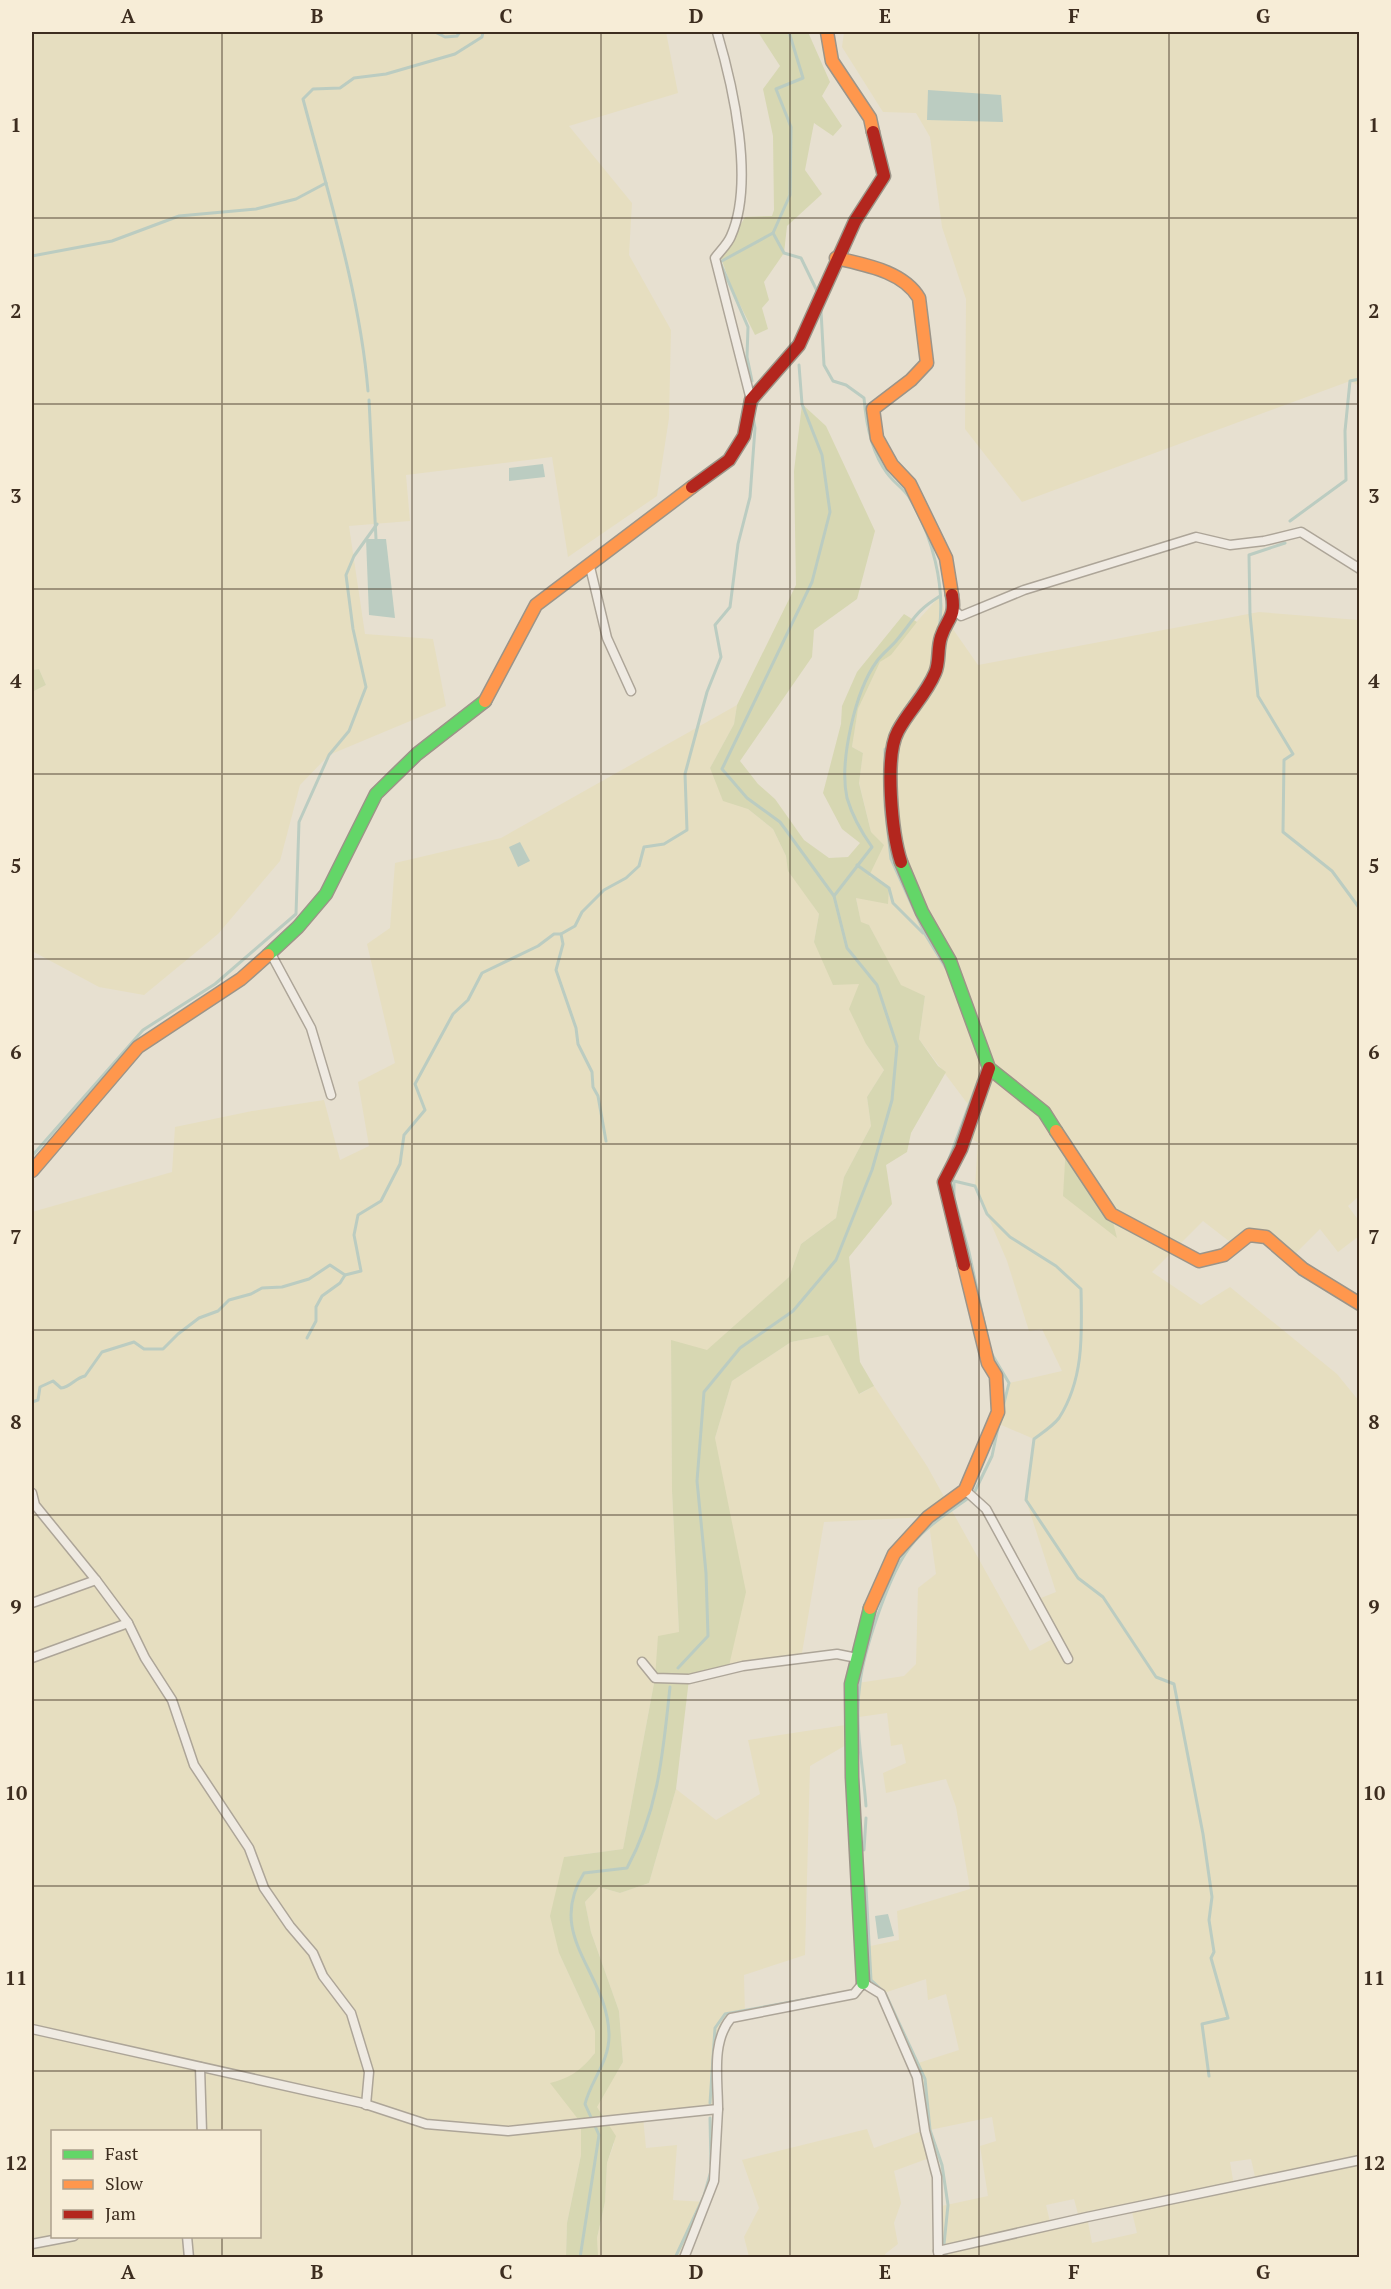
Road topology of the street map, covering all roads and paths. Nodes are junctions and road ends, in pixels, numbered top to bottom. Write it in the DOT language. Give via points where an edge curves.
graph roads {
  1 [pos="717,32"];
  2 [pos="826,32"];
  3 [pos="836,258"];
  4 [pos="751,400"];
  5 [pos="590,567"];
  6 [pos="1359,569"];
  7 [pos="955,611"];
  8 [pos="631,691"];
  9 [pos="270,952"];
  10 [pos="990,1068"];
  11 [pos="331,1095"];
  12 [pos="32,1171"];
  13 [pos="1359,1304"];
  14 [pos="965,1490"];
  15 [pos="32,1493"];
  16 [pos="96,1580"];
  17 [pos="32,1603"];
  18 [pos="128,1623"];
  19 [pos="32,1658"];
  20 [pos="856,1658"];
  21 [pos="1068,1659"];
  22 [pos="642,1662"];
  23 [pos="863,1983"];
  24 [pos="32,2029"];
  25 [pos="200,2067"];
  26 [pos="366,2105"];
  27 [pos="718,2109"];
  28 [pos="202,2130"];
  29 [pos="1359,2160"];
  30 [pos="64,2238"];
  31 [pos="187,2238"];
  32 [pos="32,2244"];
  33 [pos="938,2254"];
  34 [pos="189,2258"];
  35 [pos="684,2258"];
  1 -- 4 [label="street" via="728,68 740,141 740,205 731,237 715,258"];
  2 -- 3 [label="street" via="832,61 870,118 884,176"];
  3 -- 4 [label="street" via="799,345"];
  3 -- 7 [label="street" via="908,283 918,296 927,363 873,409 877,438 892,465 910,484 946,558"];
  4 -- 5 [label="street" via="744,436 729,460"];
  5 -- 8 [label="street" via="608,638"];
  5 -- 9 [label="street" via="536,605 485,701 417,754 376,794 326,894"];
  6 -- 7 [label="street" via="1301,532 1230,544 1196,537 1024,590 961,616"];
  7 -- 10 [label="street" via="941,637 931,684 898,730 890,751 893,807 900,859 922,912 950,961"];
  9 -- 11 [label="street" via="311,1028"];
  9 -- 12 [label="street" via="241,978 138,1047"];
  10 -- 13 [label="street" via="1044,1112 1111,1214 1199,1261 1224,1255 1249,1235 1266,1237 1303,1269"];
  10 -- 14 [label="street" via="961,1149 944,1182 988,1363 996,1376 998,1412"];
  14 -- 20 [label="street" via="928,1517 894,1554 871,1602"];
  14 -- 21 [label="street" via="986,1509"];
  15 -- 16 [label="street" via="35,1505"];
  16 -- 17 [label="street"];
  16 -- 18 [label="street"];
  18 -- 19 [label="street"];
  18 -- 26 [label="street" via="172,1700 194,1765 249,1848 264,1888 313,1953 323,1976 351,2013 369,2072"];
  20 -- 22 [label="street" via="837,1654 743,1666 689,1678 655,1678"];
  20 -- 23 [label="street" via="851,1684 852,1777"];
  23 -- 27 [label="street" via="854,1994 731,2018 721,2030"];
  23 -- 33 [label="street" via="880,1994 917,2077 937,2177"];
  24 -- 25 [label="street"];
  25 -- 26 [label="street"];
  25 -- 28 [label="street"];
  26 -- 27 [label="street" via="426,2124 508,2131"];
  27 -- 35 [label="street" via="714,2181"];
  29 -- 33 [label="street"];
  30 -- 32 [label="street"];
  31 -- 34 [label="street"];
}
